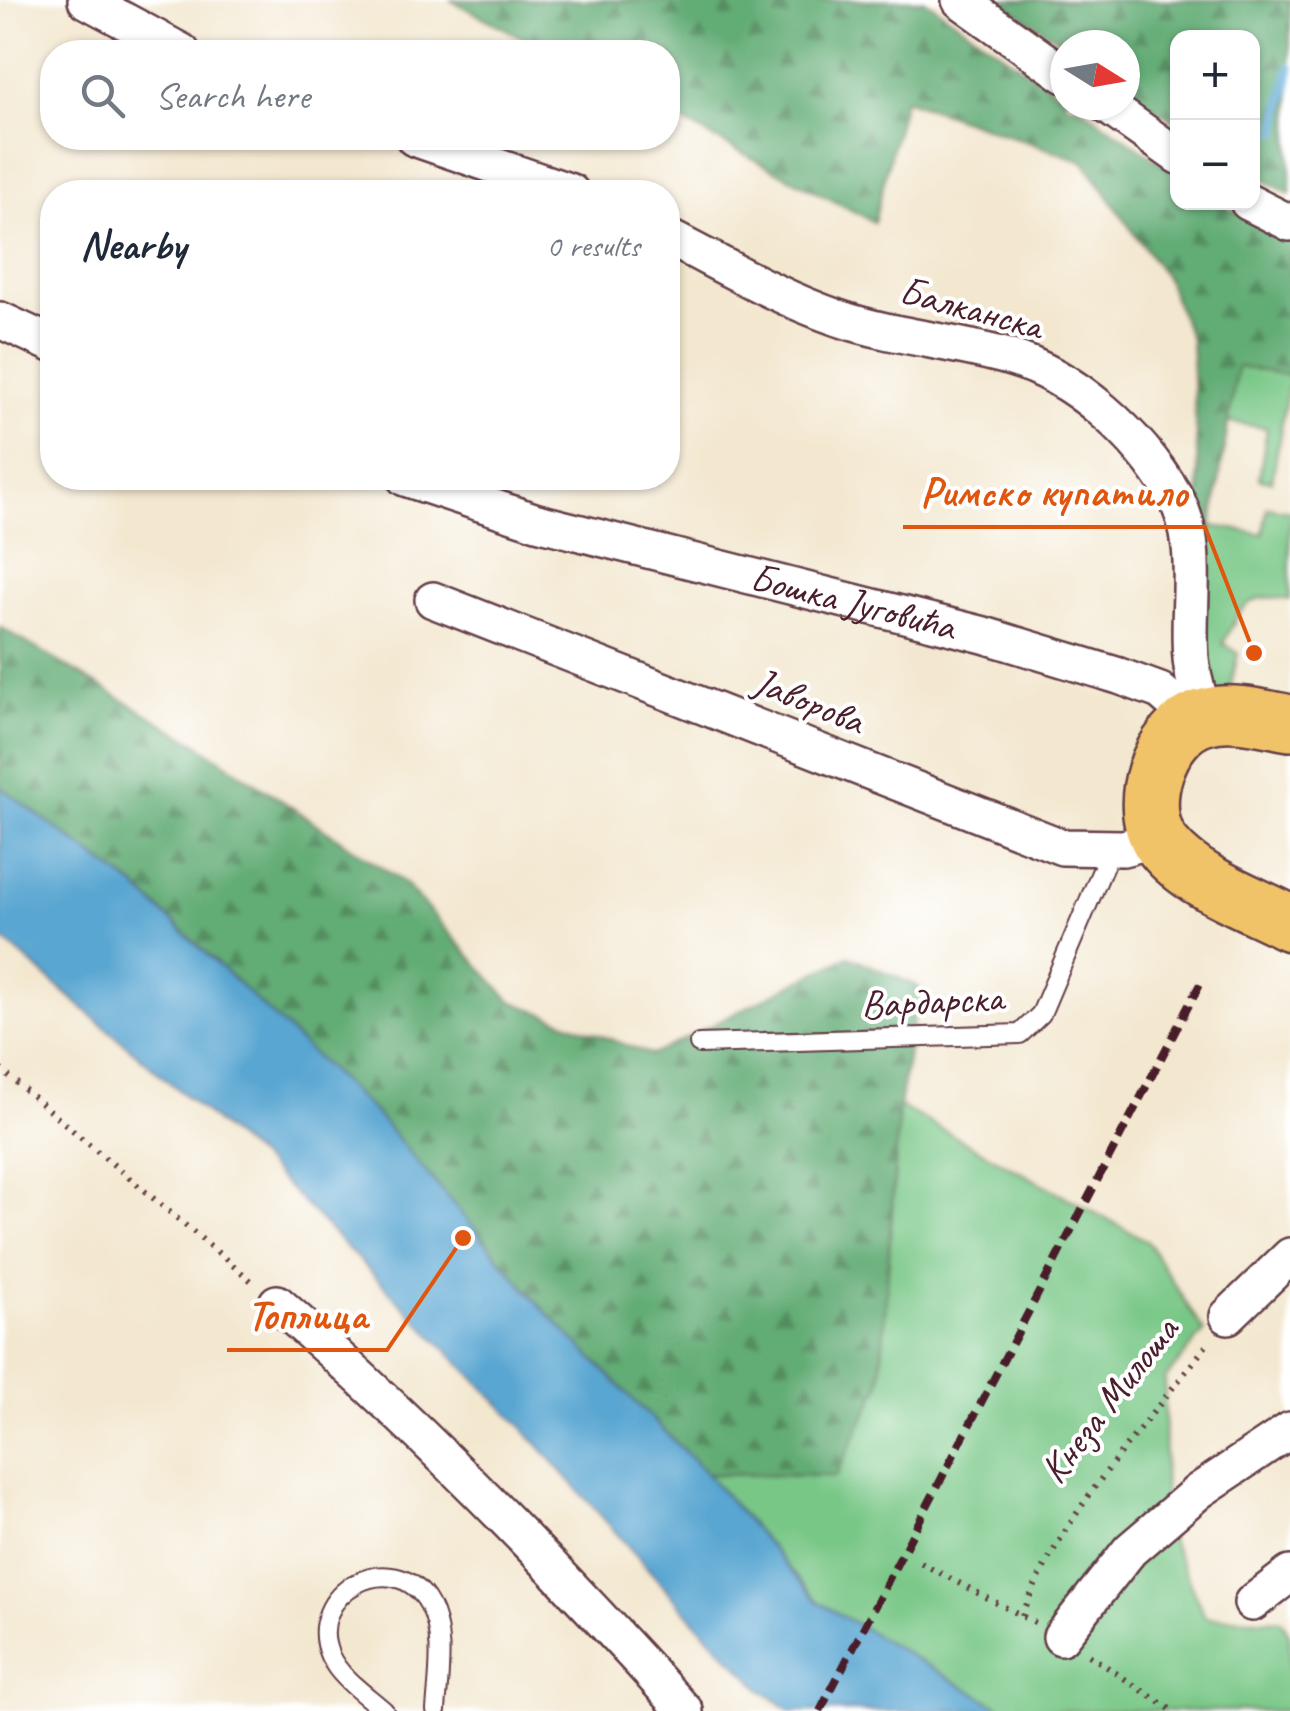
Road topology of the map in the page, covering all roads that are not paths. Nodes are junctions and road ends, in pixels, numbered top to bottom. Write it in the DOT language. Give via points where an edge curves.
graph roads {
  1 [pos="86,0"];
  2 [pos="960,0"];
  3 [pos="160,40"];
  4 [pos="1050,64"];
  5 [pos="1127,120"];
  6 [pos="449,150"];
  7 [pos="1170,150"];
  8 [pos="536,180"];
  9 [pos="1260,208"];
  10 [pos="1290,224"];
  11 [pos="680,242"];
  12 [pos="0,320"];
  13 [pos="40,338"];
  14 [pos="441,490"];
  15 [pos="433,600"];
  16 [pos="1201,718"];
  17 [pos="1290,723"];
  18 [pos="1134,844"];
  19 [pos="1290,923"];
  20 [pos="699,1044"];
  21 [pos="1290,1256"];
  22 [pos="277,1303"];
  23 [pos="1228,1316"];
  24 [pos="1290,1430"];
  25 [pos="1290,1574"];
  26 [pos="1252,1603"];
  27 [pos="1061,1637"];
  28 [pos="384,1711"];
  29 [pos="436,1711"];
  30 [pos="686,1711"];
  1 -- 3 [label="street"];
  2 -- 4 [label="street"];
  5 -- 7 [label="street"];
  6 -- 8 [label="street"];
  9 -- 10 [label="street"];
  11 -- 16 [label="street, Балканска" via="837,318 1029,364 1061,379 1099,410 1162,478 1183,514 1190,671"];
  12 -- 13 [label="street"];
  14 -- 16 [label="street, Бошка Југовића" via="537,522 1020,646 1150,687"];
  15 -- 18 [label="street, Јаворова" via="1062,847"];
  16 -- 17 [label="main road" via="1238,714"];
  16 -- 18 [label="main road" via="1173,740 1156,771 1151,808"];
  18 -- 19 [label="main road"];
  18 -- 20 [label="lane, Вардарска" via="1041,1014 1020,1034"];
  21 -- 23 [label="street, Кнеза Милоша"];
  22 -- 30 [label="street" via="391,1402"];
  24 -- 27 [label="street" via="1199,1491 1130,1550"];
  25 -- 26 [label="street"];
  28 -- 29 [label="lane" via="342,1674 325,1641 332,1604 344,1589 379,1576 415,1587 435,1616"];
}
